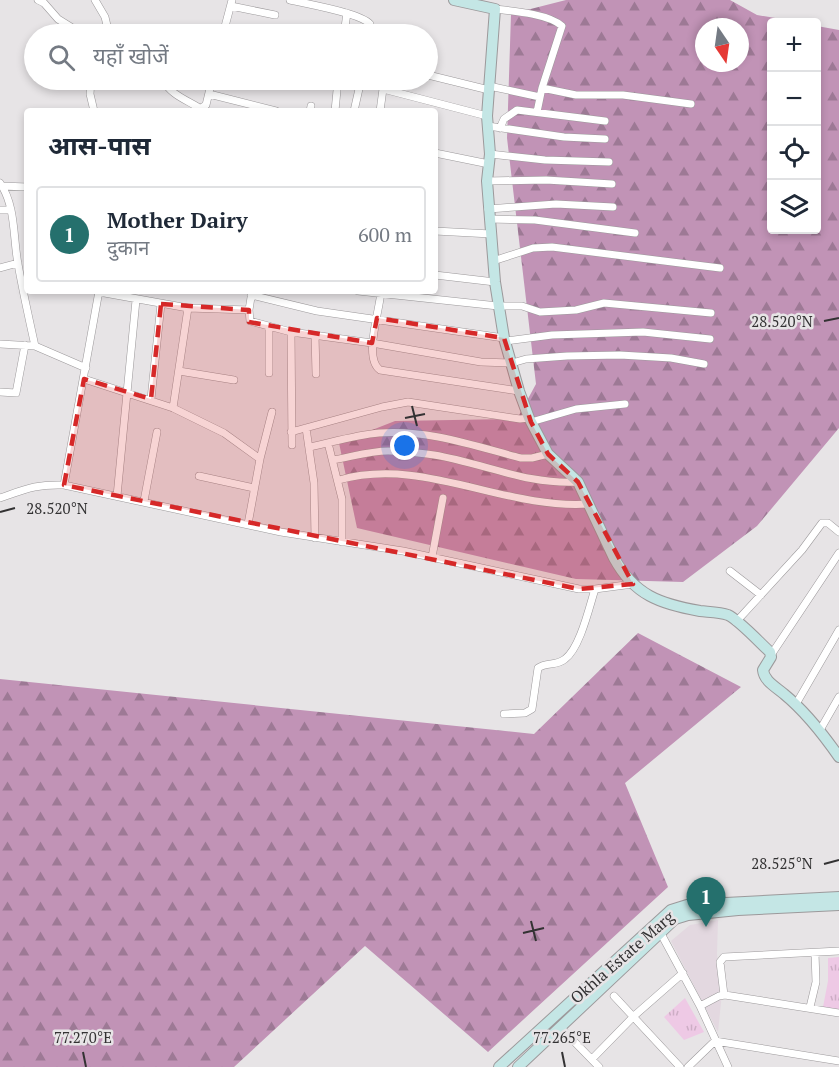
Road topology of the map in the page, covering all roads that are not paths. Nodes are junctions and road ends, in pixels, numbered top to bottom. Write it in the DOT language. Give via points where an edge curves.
graph roads {
  1 [pos="38,0"];
  2 [pos="95,0"];
  3 [pos="290,0"];
  4 [pos="454,0"];
  5 [pos="475,2"];
  6 [pos="232,3"];
  7 [pos="495,9"];
  8 [pos="347,13"];
  9 [pos="275,15"];
  10 [pos="66,24"];
  11 [pos="106,24"];
  12 [pos="226,24"];
  13 [pos="345,24"];
  14 [pos="370,24"];
  15 [pos="438,77"];
  16 [pos="489,88"];
  17 [pos="542,88"];
  18 [pos="90,90"];
  19 [pos="171,90"];
  20 [pos="210,90"];
  21 [pos="337,90"];
  22 [pos="359,90"];
  23 [pos="383,90"];
  24 [pos="386,90"];
  25 [pos="209,94"];
  26 [pos="540,97"];
  27 [pos="692,104"];
  28 [pos="93,108"];
  29 [pos="198,108"];
  30 [pos="204,108"];
  31 [pos="258,108"];
  32 [pos="335,108"];
  33 [pos="355,108"];
  34 [pos="380,108"];
  35 [pos="537,112"];
  36 [pos="605,121"];
  37 [pos="492,123"];
  38 [pos="605,139"];
  39 [pos="438,153"];
  40 [pos="489,159"];
  41 [pos="609,162"];
  42 [pos="487,181"];
  43 [pos="612,184"];
  44 [pos="1,185"];
  45 [pos="24,187"];
  46 [pos="613,207"];
  47 [pos="0,210"];
  48 [pos="10,210"];
  49 [pos="489,214"];
  50 [pos="438,231"];
  51 [pos="635,233"];
  52 [pos="491,234"];
  53 [pos="494,261"];
  54 [pos="18,263"];
  55 [pos="0,268"];
  56 [pos="720,268"];
  57 [pos="438,275"];
  58 [pos="495,282"];
  59 [pos="24,292"];
  60 [pos="24,294"];
  61 [pos="99,294"];
  62 [pos="108,294"];
  63 [pos="252,294"];
  64 [pos="256,294"];
  65 [pos="381,294"];
  66 [pos="390,294"];
  67 [pos="136,300"];
  68 [pos="161,304"];
  69 [pos="498,306"];
  70 [pos="188,308"];
  71 [pos="249,310"];
  72 [pos="711,313"];
  73 [pos="377,318"];
  74 [pos="269,326"];
  75 [pos="291,332"];
  76 [pos="315,335"];
  77 [pos="505,339"];
  78 [pos="710,339"];
  79 [pos="372,343"];
  80 [pos="0,344"];
  81 [pos="25,345"];
  82 [pos="35,346"];
  83 [pos="512,363"];
  84 [pos="704,364"];
  85 [pos="86,368"];
  86 [pos="179,371"];
  87 [pos="269,373"];
  88 [pos="316,374"];
  89 [pos="84,379"];
  90 [pos="234,381"];
  91 [pos="519,391"];
  92 [pos="0,392"];
  93 [pos="129,392"];
  94 [pos="151,399"];
  95 [pos="625,404"];
  96 [pos="173,408"];
  97 [pos="272,412"];
  98 [pos="530,420"];
  99 [pos="306,428"];
  100 [pos="157,432"];
  101 [pos="291,432"];
  102 [pos="328,443"];
  103 [pos="292,445"];
  104 [pos="310,447"];
  105 [pos="548,454"];
  106 [pos="260,459"];
  107 [pos="333,460"];
  108 [pos="199,476"];
  109 [pos="339,480"];
  110 [pos="578,482"];
  111 [pos="64,485"];
  112 [pos="254,488"];
  113 [pos="117,496"];
  114 [pos="0,498"];
  115 [pos="443,498"];
  116 [pos="144,501"];
  117 [pos="589,504"];
  118 [pos="248,524"];
  119 [pos="839,532"];
  120 [pos="315,538"];
  121 [pos="342,542"];
  122 [pos="839,553"];
  123 [pos="432,557"];
  124 [pos="729,571"];
  125 [pos="633,584"];
  126 [pos="595,589"];
  127 [pos="761,595"];
  128 [pos="736,622"];
  129 [pos="839,630"];
  130 [pos="771,655"];
  131 [pos="839,697"];
  132 [pos="796,704"];
  133 [pos="504,714"];
  134 [pos="820,730"];
  135 [pos="839,757"];
  136 [pos="839,897"];
  137 [pos="839,905"];
  138 [pos="659,929"];
  139 [pos="839,951"];
  140 [pos="815,953"];
  141 [pos="683,974"];
  142 [pos="724,995"];
  143 [pos="614,996"];
  144 [pos="700,1006"];
  145 [pos="810,1007"];
  146 [pos="839,1013"];
  147 [pos="634,1016"];
  148 [pos="560,1027"];
  149 [pos="716,1041"];
  150 [pos="817,1058"];
  151 [pos="592,1059"];
  152 [pos="839,1061"];
  153 [pos="500,1067"];
  154 [pos="518,1067"];
  155 [pos="599,1067"];
  156 [pos="680,1067"];
  157 [pos="688,1067"];
  158 [pos="728,1067"];
  159 [pos="817,1067"];
  1 -- 10 [label="street"];
  2 -- 11 [label="street"];
  3 -- 8 [label="street"];
  4 -- 5 [label="street"];
  5 -- 7 [label="street"];
  6 -- 9 [label="street"];
  6 -- 12 [label="street"];
  7 -- 16 [label="street"];
  7 -- 17 [label="street" via="535,16 562,26"];
  8 -- 13 [label="street"];
  8 -- 14 [label="street"];
  15 -- 16 [label="street"];
  16 -- 26 [label="street"];
  16 -- 37 [label="street"];
  17 -- 26 [label="street"];
  17 -- 27 [label="street" via="576,95 622,95"];
  18 -- 28 [label="street"];
  19 -- 29 [label="street"];
  20 -- 25 [label="street"];
  21 -- 32 [label="street"];
  22 -- 33 [label="street"];
  23 -- 34 [label="street"];
  24 -- 37 [label="street"];
  25 -- 30 [label="street"];
  25 -- 31 [label="street"];
  26 -- 35 [label="street"];
  35 -- 36 [label="street"];
  35 -- 37 [label="street" via="513,112"];
  37 -- 38 [label="street" via="564,137"];
  37 -- 40 [label="street"];
  39 -- 40 [label="street"];
  40 -- 41 [label="street"];
  40 -- 42 [label="street"];
  42 -- 43 [label="street"];
  42 -- 49 [label="street"];
  44 -- 45 [label="street"];
  44 -- 48 [label="street"];
  46 -- 49 [label="street" via="556,204"];
  47 -- 48 [label="street"];
  48 -- 54 [label="street"];
  49 -- 51 [label="street"];
  49 -- 52 [label="street"];
  50 -- 52 [label="street"];
  52 -- 53 [label="street"];
  53 -- 56 [label="street" via="533,248 552,247"];
  53 -- 58 [label="street"];
  54 -- 55 [label="street"];
  54 -- 59 [label="street"];
  57 -- 58 [label="street"];
  58 -- 69 [label="street"];
  60 -- 82 [label="street"];
  61 -- 85 [label="street"];
  62 -- 67 [label="street"];
  63 -- 71 [label="street"];
  64 -- 73 [label="street" via="317,311"];
  65 -- 73 [label="street"];
  66 -- 69 [label="street"];
  67 -- 68 [label="street"];
  67 -- 93 [label="street"];
  68 -- 70 [label="street"];
  68 -- 94 [label="street"];
  69 -- 72 [label="street" via="540,312 576,310 604,303"];
  69 -- 77 [label="street"];
  70 -- 71 [label="street"];
  70 -- 86 [label="street"];
  71 -- 74 [label="street" via="253,323"];
  73 -- 77 [label="street"];
  73 -- 79 [label="street"];
  74 -- 75 [label="street"];
  74 -- 87 [label="street"];
  75 -- 76 [label="street"];
  75 -- 101 [label="street"];
  76 -- 79 [label="street"];
  76 -- 88 [label="street"];
  77 -- 78 [label="street" via="643,332"];
  77 -- 83 [label="street"];
  79 -- 83 [label="street" via="481,362"];
  79 -- 91 [label="street" via="373,363 380,370"];
  80 -- 81 [label="street"];
  81 -- 82 [label="street"];
  81 -- 92 [label="street" via="16,393"];
  82 -- 85 [label="street"];
  83 -- 84 [label="street" via="620,355"];
  83 -- 91 [label="street"];
  85 -- 89 [label="street"];
  86 -- 90 [label="street"];
  86 -- 96 [label="street"];
  89 -- 93 [label="street"];
  89 -- 111 [label="street"];
  91 -- 98 [label="street"];
  93 -- 94 [label="street"];
  93 -- 113 [label="street"];
  94 -- 96 [label="street"];
  95 -- 98 [label="street" via="576,409"];
  96 -- 106 [label="street" via="224,433"];
  97 -- 106 [label="street"];
  98 -- 99 [label="street" via="408,402"];
  98 -- 105 [label="street"];
  99 -- 101 [label="street"];
  99 -- 104 [label="street"];
  100 -- 116 [label="street"];
  101 -- 103 [label="street"];
  102 -- 104 [label="street"];
  102 -- 105 [label="street" via="378,433 405,433 453,440 521,458"];
  102 -- 107 [label="street"];
  104 -- 120 [label="street"];
  105 -- 110 [label="street"];
  106 -- 112 [label="street"];
  107 -- 109 [label="street"];
  107 -- 110 [label="street" via="388,451 435,455 535,481"];
  108 -- 112 [label="street"];
  109 -- 117 [label="street" via="359,474 400,474 542,502"];
  109 -- 121 [label="street"];
  110 -- 117 [label="street"];
  111 -- 113 [label="street"];
  111 -- 114 [label="street" via="41,484"];
  112 -- 118 [label="street"];
  113 -- 116 [label="street"];
  115 -- 123 [label="street"];
  116 -- 118 [label="street"];
  117 -- 125 [label="street" via="614,558"];
  118 -- 120 [label="street"];
  119 -- 127 [label="street" via="822,523"];
  120 -- 121 [label="street"];
  121 -- 123 [label="street"];
  122 -- 130 [label="street"];
  123 -- 126 [label="street" via="579,589"];
  124 -- 127 [label="street"];
  125 -- 126 [label="street"];
  125 -- 128 [label="street" via="646,595 673,606 728,615"];
  126 -- 133 [label="street" via="568,657 538,668 532,709"];
  127 -- 128 [label="street"];
  128 -- 130 [label="street"];
  129 -- 132 [label="street"];
  130 -- 132 [label="street" via="763,674"];
  131 -- 134 [label="street"];
  132 -- 134 [label="street"];
  134 -- 135 [label="street"];
  136 -- 138 [label="street, Okhla Estate Marg" via="687,905 671,910"];
  137 -- 138 [label="street, Okhla Estate Marg" via="688,915"];
  138 -- 141 [label="street"];
  138 -- 148 [label="street, Okhla Estate Marg"];
  138 -- 153 [label="street, Okhla Estate Marg"];
  139 -- 140 [label="street"];
  140 -- 142 [label="street" via="722,958"];
  140 -- 145 [label="street" via="816,982"];
  141 -- 144 [label="street"];
  141 -- 147 [label="street"];
  142 -- 144 [label="street"];
  142 -- 145 [label="street"];
  143 -- 147 [label="street"];
  144 -- 149 [label="street"];
  145 -- 146 [label="street"];
  147 -- 151 [label="street"];
  147 -- 156 [label="street"];
  148 -- 151 [label="street"];
  148 -- 154 [label="street, Okhla Estate Marg"];
  149 -- 150 [label="street"];
  149 -- 157 [label="street"];
  149 -- 158 [label="street"];
  150 -- 152 [label="street"];
  150 -- 159 [label="street"];
  151 -- 155 [label="street"];
}
